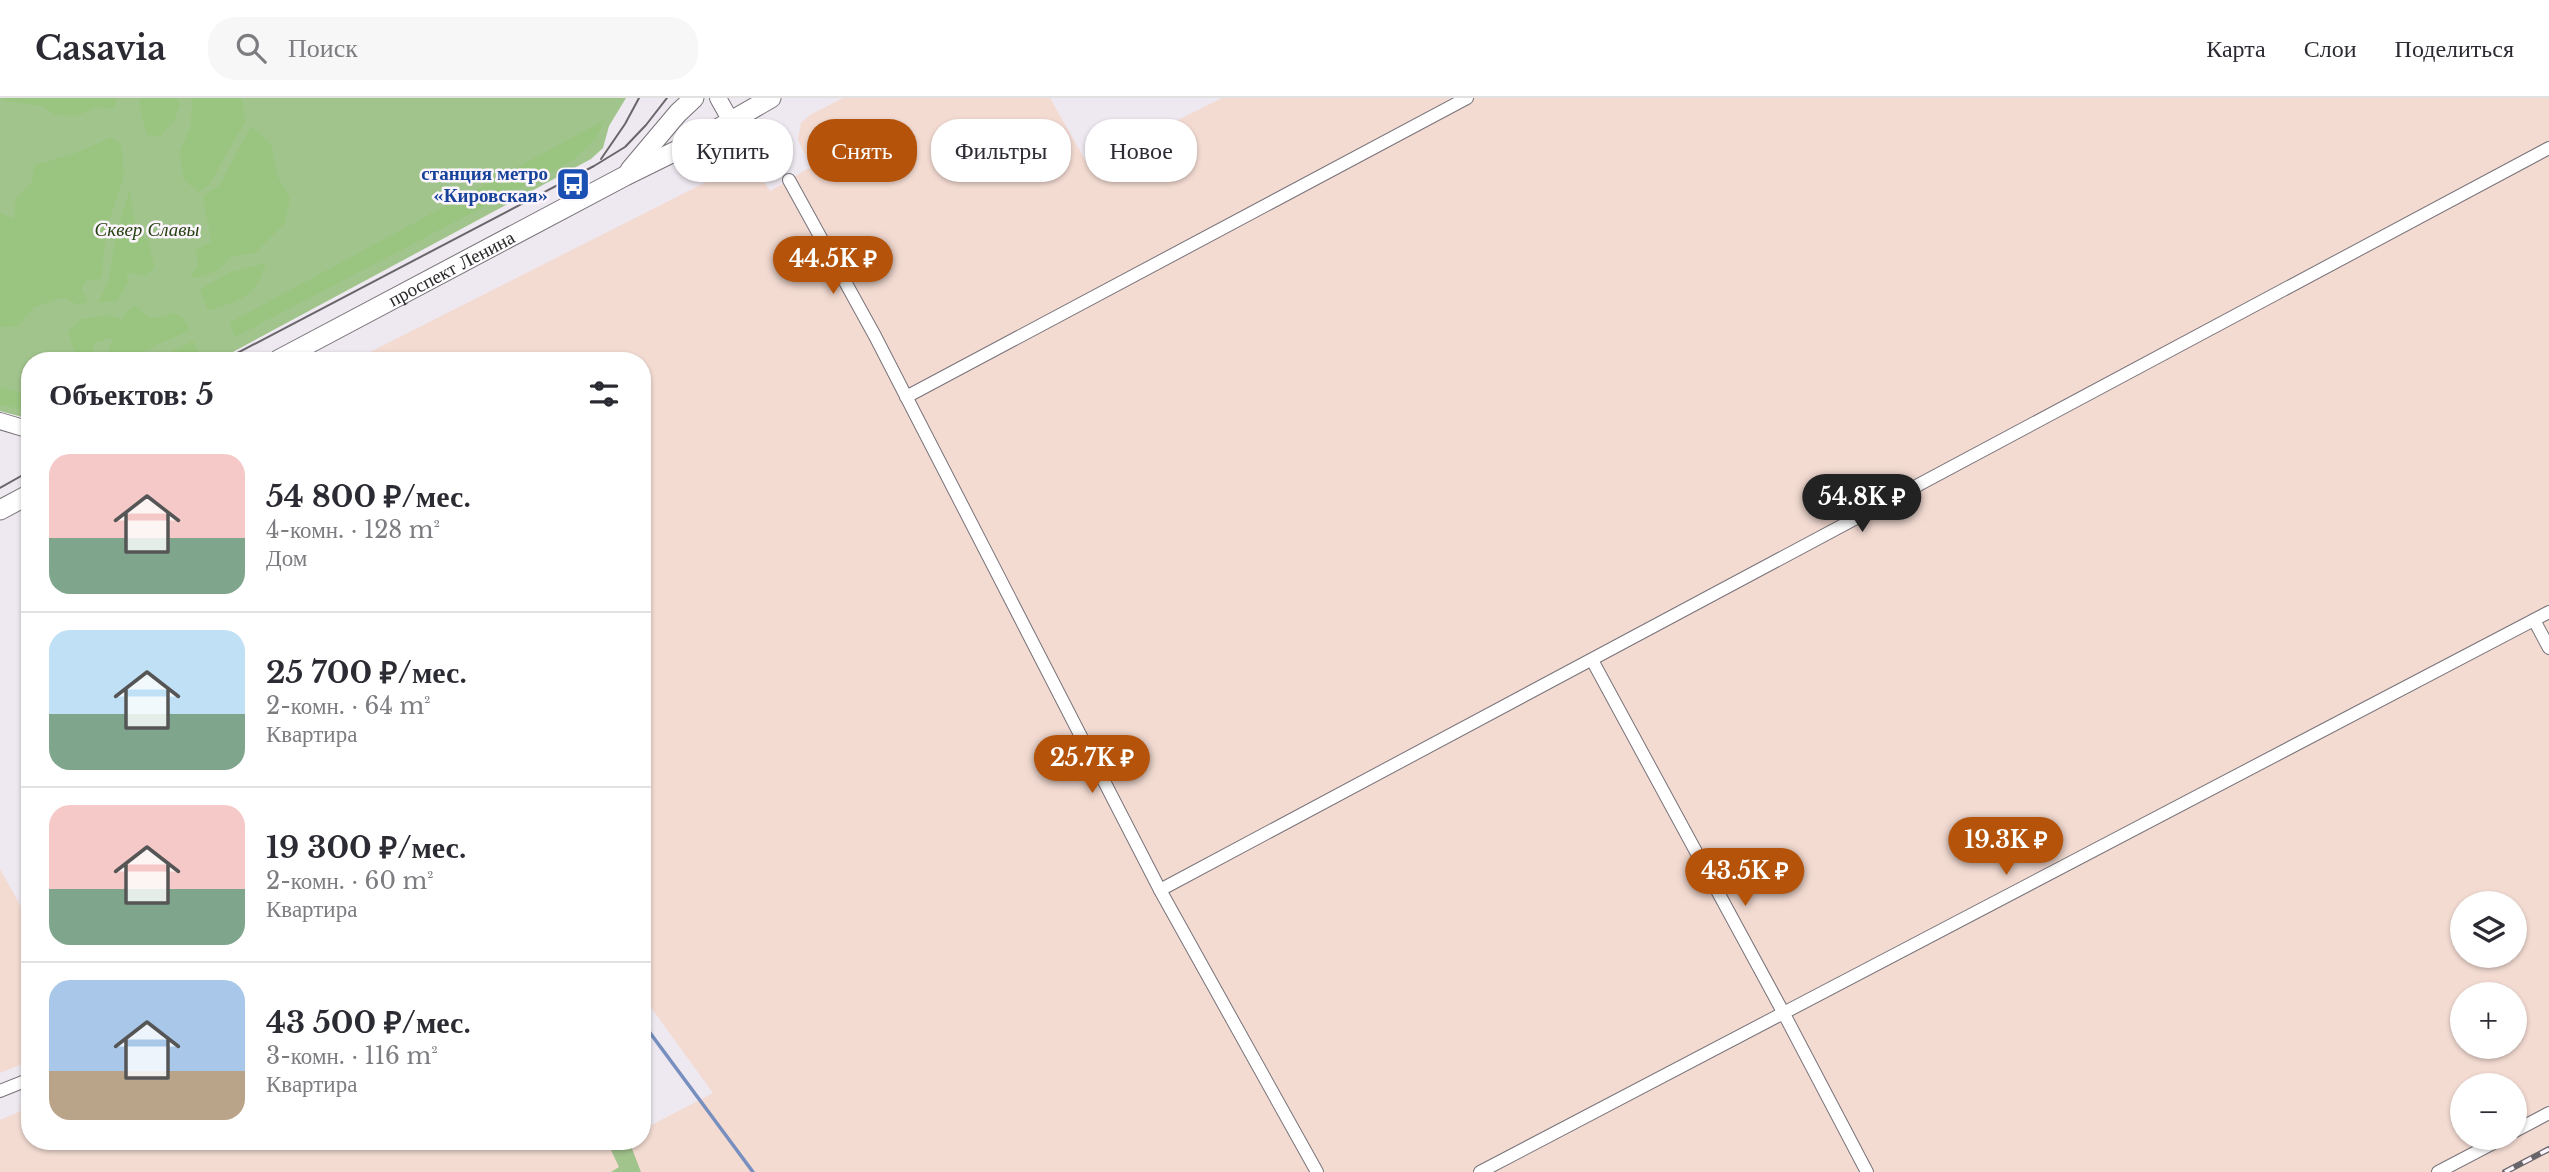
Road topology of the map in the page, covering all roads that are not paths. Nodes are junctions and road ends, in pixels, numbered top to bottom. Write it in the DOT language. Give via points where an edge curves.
graph roads {
  1 [pos="694,98"];
  2 [pos="718,98"];
  3 [pos="771,98"];
  4 [pos="1466,98"];
  5 [pos="730,119"];
  6 [pos="734,119"];
  7 [pos="2549,148"];
  8 [pos="672,152"];
  9 [pos="625,176"];
  10 [pos="790,182"];
  11 [pos="293,352"];
  12 [pos="906,397"];
  13 [pos="0,421"];
  14 [pos="21,427"];
  15 [pos="21,499"];
  16 [pos="0,510"];
  17 [pos="2549,612"];
  18 [pos="2534,620"];
  19 [pos="2549,648"];
  20 [pos="1591,660"];
  21 [pos="1160,890"];
  22 [pos="1783,1012"];
  23 [pos="21,1083"];
  24 [pos="0,1091"];
  25 [pos="2549,1113"];
  26 [pos="2527,1125"];
  27 [pos="2480,1150"];
  28 [pos="1317,1172"];
  29 [pos="1479,1172"];
  30 [pos="1867,1172"];
  31 [pos="2438,1172"];
  1 -- 9 [label="main road, проспект Ленина"];
  2 -- 5 [label="main road"];
  3 -- 6 [label="main road, проспект Ленина"];
  4 -- 12 [label="street"];
  7 -- 20 [label="street"];
  8 -- 9 [label="main road, проспект Ленина"];
  9 -- 11 [label="main road, проспект Ленина"];
  10 -- 12 [label="street"];
  12 -- 21 [label="street"];
  13 -- 14 [label="main road"];
  15 -- 16 [label="main road"];
  17 -- 18 [label="street"];
  18 -- 19 [label="street"];
  18 -- 22 [label="street"];
  20 -- 21 [label="street"];
  20 -- 22 [label="street"];
  21 -- 28 [label="street"];
  22 -- 29 [label="street"];
  22 -- 30 [label="street"];
  23 -- 24 [label="street"];
  25 -- 26 [label="street"];
  27 -- 31 [label="street"];
}
